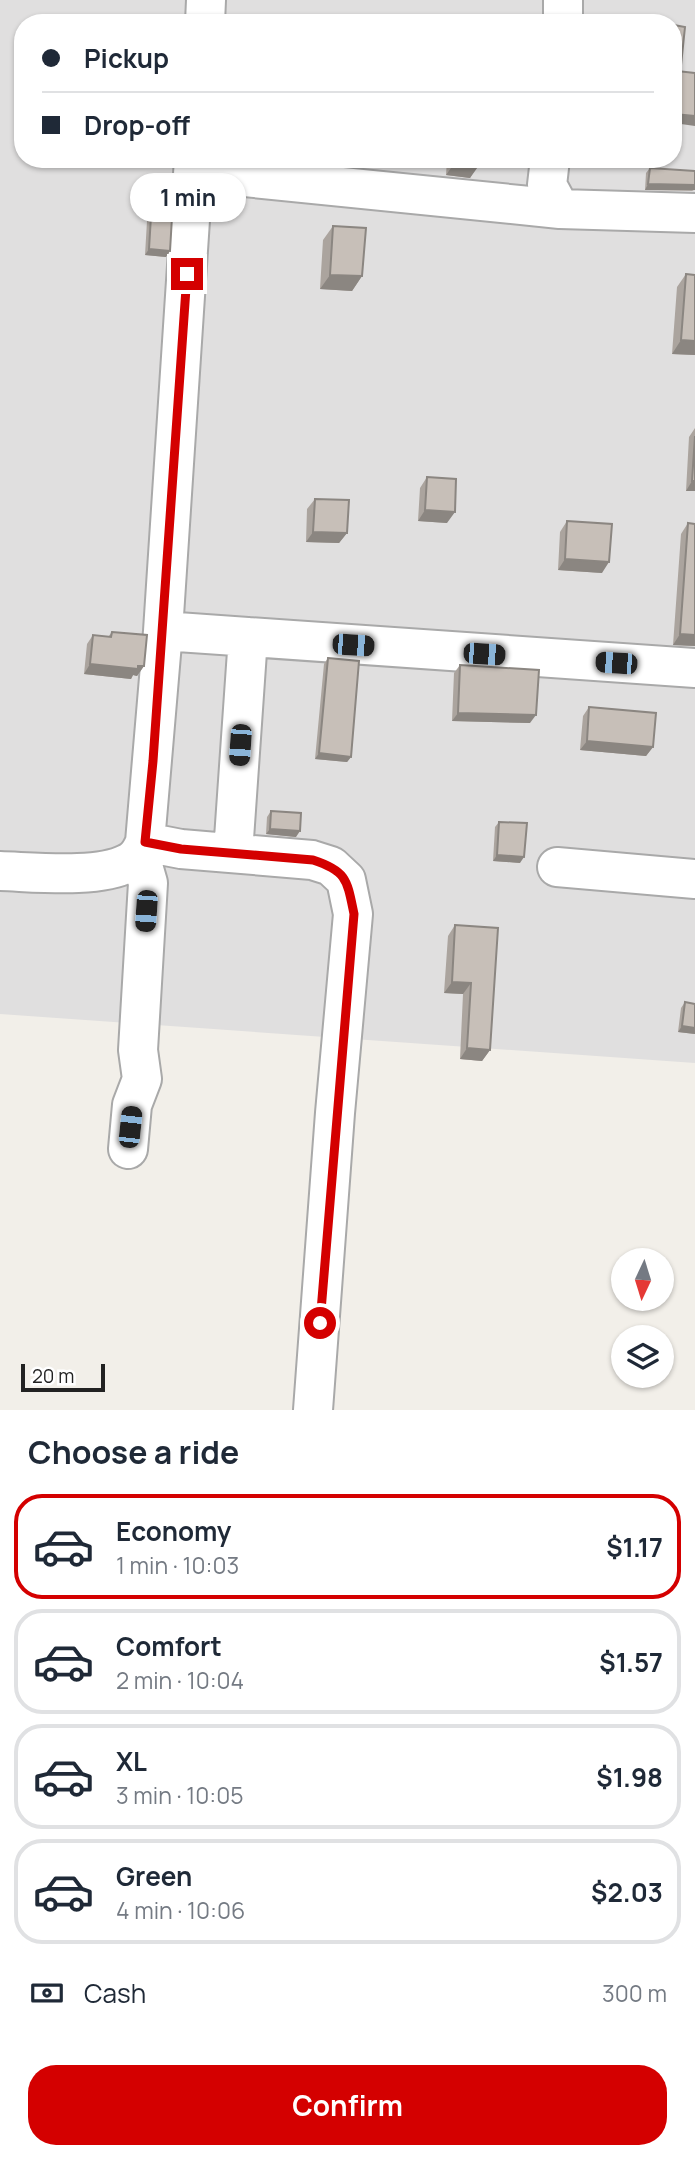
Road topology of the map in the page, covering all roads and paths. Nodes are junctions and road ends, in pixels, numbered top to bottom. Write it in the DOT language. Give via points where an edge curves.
graph roads {
  1 [pos="194,168"];
  2 [pos="211,168"];
  3 [pos="549,168"];
  4 [pos="560,209"];
  5 [pos="695,212"];
  6 [pos="163,631"];
  7 [pos="248,637"];
  8 [pos="695,668"];
  9 [pos="142,848"];
  10 [pos="233,853"];
  11 [pos="556,867"];
  12 [pos="0,871"];
  13 [pos="695,879"];
  14 [pos="128,1149"];
  15 [pos="313,1410"];
  1 -- 6 [label="street"];
  2 -- 4 [label="street"];
  3 -- 4 [label="street" via="547,184"];
  4 -- 5 [label="street"];
  6 -- 7 [label="street"];
  6 -- 9 [label="street"];
  7 -- 8 [label="street"];
  7 -- 10 [label="street"];
  9 -- 10 [label="street"];
  9 -- 12 [label="street" via="127,864 97,871"];
  9 -- 14 [label="street" via="148,883 138,1050 142,1079 132,1105"];
  10 -- 15 [label="street" via="313,860 331,866 346,880 354,914"];
  11 -- 13 [label="street"];
}
